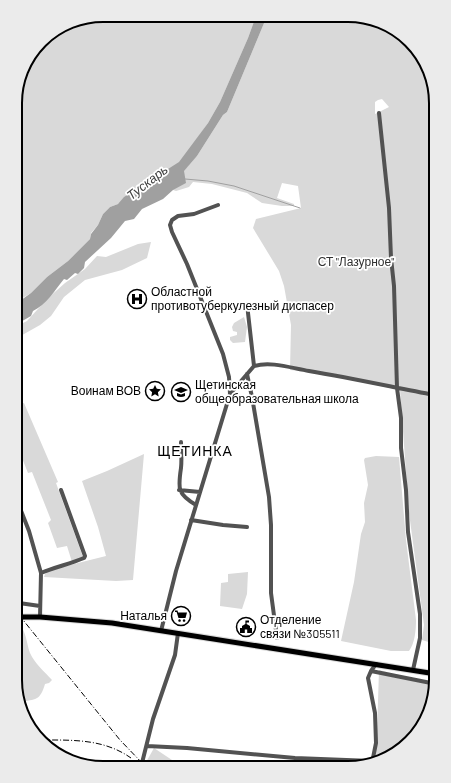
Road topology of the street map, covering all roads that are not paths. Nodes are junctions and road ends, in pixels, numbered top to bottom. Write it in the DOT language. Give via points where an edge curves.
graph roads {
  1 [pos="379,113"];
  2 [pos="218,205"];
  3 [pos="247,304"];
  4 [pos="254,366"];
  5 [pos="247,374"];
  6 [pos="397,388"];
  7 [pos="429,393"];
  8 [pos="230,394"];
  9 [pos="180,442"];
  10 [pos="61,490"];
  11 [pos="179,490"];
  12 [pos="200,492"];
  13 [pos="196,505"];
  14 [pos="22,513"];
  15 [pos="191,520"];
  16 [pos="247,527"];
  17 [pos="41,573"];
  18 [pos="22,604"];
  19 [pos="40,606"];
  20 [pos="22,617"];
  21 [pos="40,617"];
  22 [pos="161,631"];
  23 [pos="178,633"];
  24 [pos="277,638"];
  25 [pos="376,664"];
  26 [pos="413,670"];
  27 [pos="371,671"];
  28 [pos="429,673"];
  29 [pos="429,683"];
  30 [pos="147,746"];
  31 [pos="373,757"];
  32 [pos="143,761"];
  33 [pos="349,761"];
  1 -- 6 [label="street" via="396,307"];
  2 -- 8 [label="street" via="194,214 178,216 170,225 223,354"];
  3 -- 4 [label="street"];
  4 -- 5 [label="street"];
  4 -- 6 [label="street" via="277,365"];
  5 -- 8 [label="street"];
  5 -- 24 [label="street" via="269,497 270,593"];
  6 -- 7 [label="street"];
  6 -- 26 [label="street" via="408,532 420,614 420,638"];
  8 -- 12 [label="street"];
  9 -- 11 [label="street"];
  10 -- 17 [label="street" via="85,556"];
  11 -- 12 [label="street"];
  11 -- 13 [label="street"];
  12 -- 13 [label="street"];
  13 -- 15 [label="street"];
  14 -- 17 [label="street"];
  15 -- 16 [label="street"];
  15 -- 22 [label="street"];
  17 -- 19 [label="street"];
  18 -- 19 [label="street"];
  19 -- 21 [label="street"];
  20 -- 21 [label="main road"];
  21 -- 22 [label="main road"];
  22 -- 23 [label="main road"];
  23 -- 25 [label="main road"];
  23 -- 30 [label="street" via="175,655 153,719"];
  25 -- 26 [label="main road"];
  25 -- 27 [label="street"];
  26 -- 28 [label="main road"];
  27 -- 29 [label="street"];
  27 -- 31 [label="street" via="368,678 375,713 376,743"];
  30 -- 32 [label="street"];
  30 -- 33 [label="street"];
}
